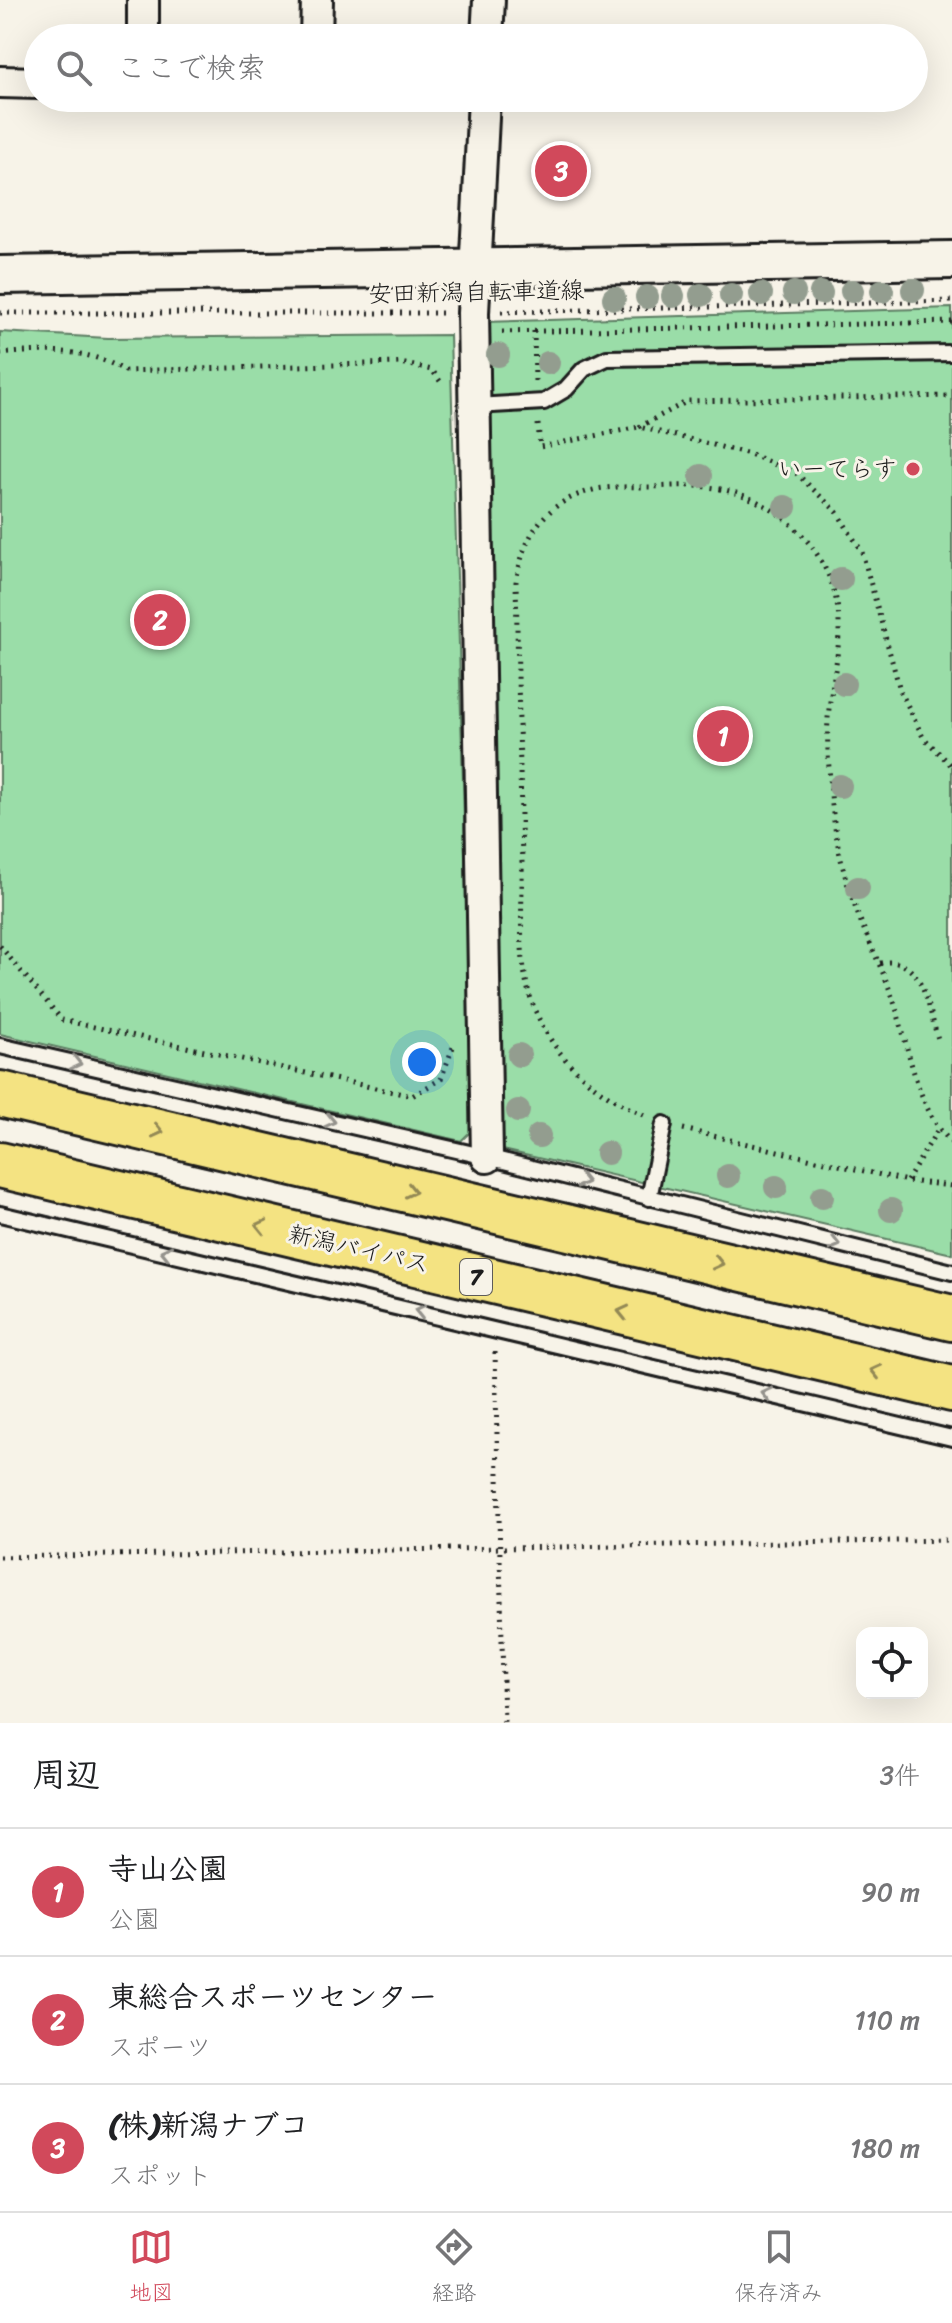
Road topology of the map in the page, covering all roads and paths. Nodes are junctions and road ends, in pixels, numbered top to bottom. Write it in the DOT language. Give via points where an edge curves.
graph roads {
  1 [pos="143,0"];
  2 [pos="317,0"];
  3 [pos="489,0"];
  4 [pos="143,24"];
  5 [pos="316,24"];
  6 [pos="488,24"];
  7 [pos="0,82"];
  8 [pos="24,83"];
  9 [pos="483,112"];
  10 [pos="952,260"];
  11 [pos="476,266"];
  12 [pos="0,275"];
  13 [pos="952,301"];
  14 [pos="0,313"];
  15 [pos="952,322"];
  16 [pos="473,323"];
  17 [pos="534,331"];
  18 [pos="952,353"];
  19 [pos="0,354"];
  20 [pos="441,395"];
  21 [pos="952,396"];
  22 [pos="536,403"];
  23 [pos="475,406"];
  24 [pos="639,427"];
  25 [pos="952,766"];
  26 [pos="0,946"];
  27 [pos="880,963"];
  28 [pos="452,1033"];
  29 [pos="938,1039"];
  30 [pos="0,1046"];
  31 [pos="0,1094"];
  32 [pos="664,1124"];
  33 [pos="938,1129"];
  34 [pos="952,1143"];
  35 [pos="487,1157"];
  36 [pos="0,1165"];
  37 [pos="907,1181"];
  38 [pos="952,1186"];
  39 [pos="649,1198"];
  40 [pos="0,1214"];
  41 [pos="952,1272"];
  42 [pos="952,1318"];
  43 [pos="496,1329"];
  44 [pos="952,1389"];
  45 [pos="952,1438"];
  46 [pos="952,1540"];
  47 [pos="500,1547"];
  48 [pos="0,1557"];
  49 [pos="504,1723"];
  1 -- 4 [label="street"];
  2 -- 5 [label="street"];
  3 -- 6 [label="street"];
  7 -- 8 [label="street"];
  9 -- 11 [label="street"];
  10 -- 11 [label="street"];
  11 -- 12 [label="street"];
  11 -- 16 [label="street"];
  13 -- 16 [label="path, 安田新潟自転車道線" via="622,306"];
  14 -- 16 [label="path, 安田新潟自転車道線"];
  15 -- 17 [label="path"];
  16 -- 17 [label="path"];
  16 -- 23 [label="street"];
  17 -- 22 [label="path"];
  18 -- 22 [label="lane" via="607,358 584,369 566,389"];
  19 -- 20 [label="path" via="72,351 125,371 401,363 432,370 440,379"];
  21 -- 24 [label="path" via="688,401"];
  22 -- 23 [label="lane"];
  22 -- 24 [label="path" via="540,447"];
  23 -- 35 [label="street"];
  24 -- 25 [label="path" via="750,454 797,474 837,512 866,563 900,690 923,737"];
  26 -- 28 [label="path" via="62,1020 412,1096 441,1079 453,1049"];
  27 -- 29 [label="path" via="904,964 920,979"];
  27 -- 32 [label="path" via="851,896 837,844 828,717 839,620 819,555 774,510 708,487 603,488 575,495 548,511 527,542 516,582 523,935 529,994 546,1034 577,1075 615,1103"];
  27 -- 33 [label="path" via="919,1087"];
  30 -- 35 [label="lane, one-way"];
  31 -- 42 [label="highway, one-way"];
  32 -- 37 [label="path"];
  32 -- 39 [label="lane"];
  33 -- 34 [label="path"];
  33 -- 37 [label="path"];
  35 -- 39 [label="lane, one-way"];
  44 -- 36 [label="highway, 新潟バイパス / 7, one-way"];
  37 -- 38 [label="path"];
  39 -- 41 [label="lane, one-way"];
  43 -- 40 [label="lane, one-way"];
  45 -- 43 [label="lane, one-way"];
  43 -- 47 [label="path"];
  46 -- 47 [label="path"];
  47 -- 48 [label="path"];
  47 -- 49 [label="path"];
}
